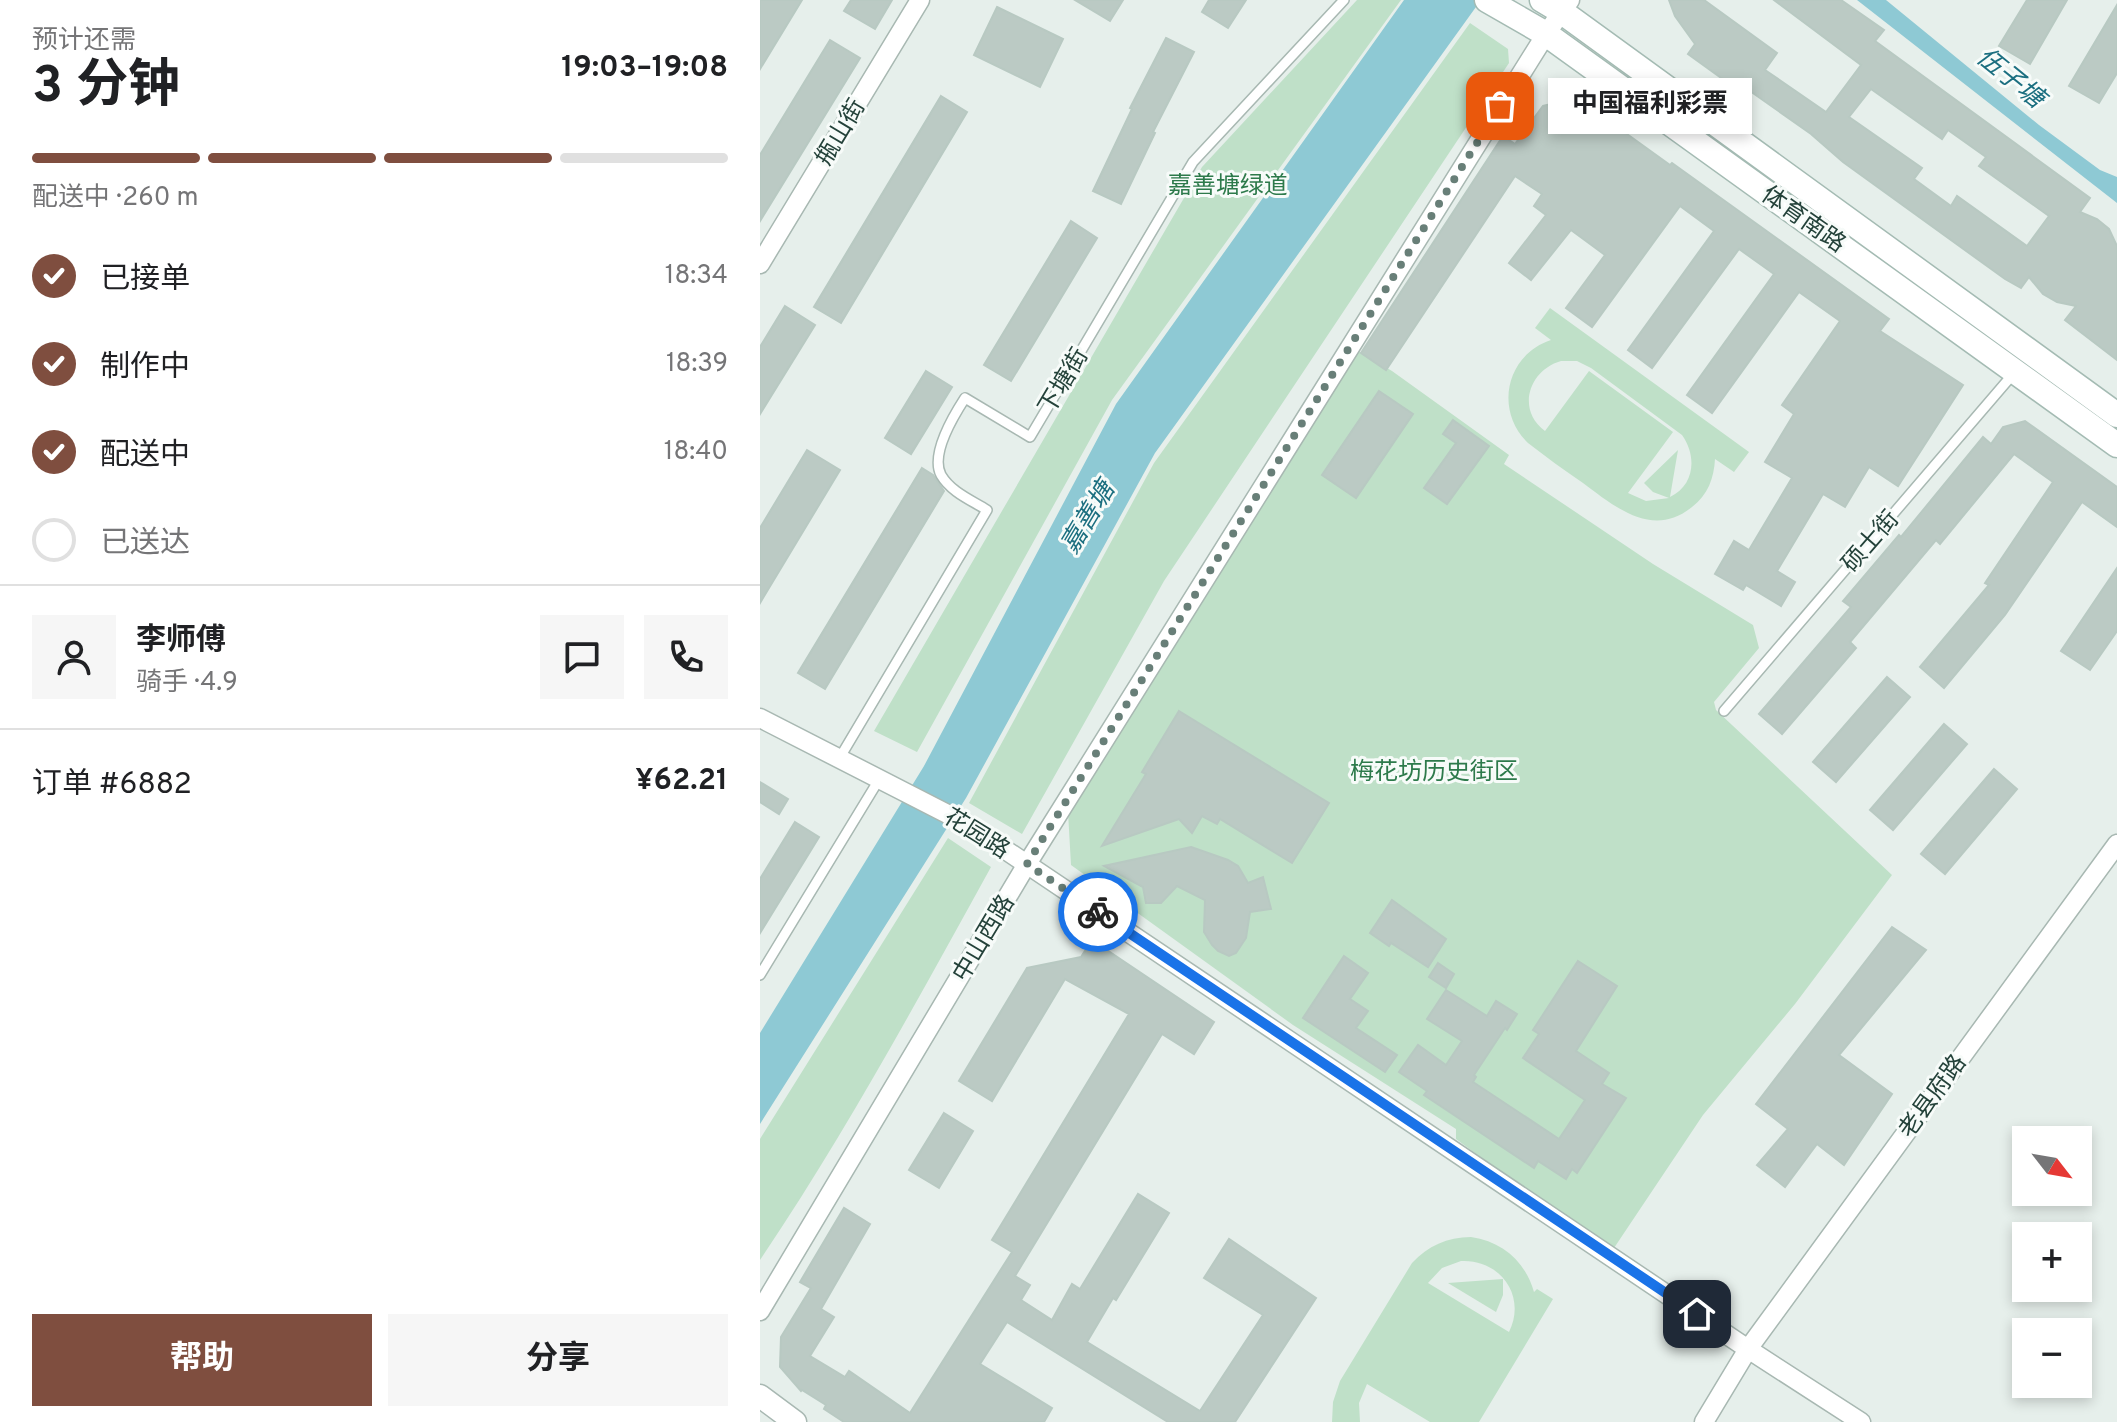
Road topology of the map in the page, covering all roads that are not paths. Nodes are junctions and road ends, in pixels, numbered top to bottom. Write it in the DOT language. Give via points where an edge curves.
graph roads {
  1 [pos="920,0"];
  2 [pos="1344,0"];
  3 [pos="1487,0"];
  4 [pos="1558,4"];
  5 [pos="1546,34"];
  6 [pos="760,264"];
  7 [pos="2016,371"];
  8 [pos="2117,415"];
  9 [pos="2117,445"];
  10 [pos="1724,711"];
  11 [pos="760,718"];
  12 [pos="839,759"];
  13 [pos="880,778"];
  14 [pos="2117,844"];
  15 [pos="1027,864"];
  16 [pos="760,975"];
  17 [pos="760,1311"];
  18 [pos="1748,1349"];
  19 [pos="760,1396"];
  20 [pos="795,1422"];
  21 [pos="1704,1422"];
  22 [pos="1861,1422"];
  1 -- 6 [label="street, 甁山街"];
  2 -- 12 [label="lane, 下塘街" via="1193,162 1030,437 965,398 943,440 940,473 987,510"];
  3 -- 5 [label="main road, 体育南路"];
  4 -- 5 [label="street, 中山西路"];
  4 -- 8 [label="main road, 体育南路"];
  5 -- 7 [label="main road, 体育南路"];
  5 -- 15 [label="street, 中山西路"];
  7 -- 9 [label="main road, 体育南路"];
  7 -- 10 [label="lane, 硕士街"];
  11 -- 12 [label="street, 花园路"];
  12 -- 13 [label="street, 花园路"];
  13 -- 15 [label="street, 花园路" via="967,824"];
  13 -- 16 [label="lane"];
  14 -- 18 [label="street, 老县府路"];
  15 -- 17 [label="street, 中山西路"];
  15 -- 18 [label="street, 花园路"];
  18 -- 21 [label="street, 老县府路"];
  18 -- 22 [label="street, 花园路"];
  19 -- 20 [label="street"];
}
